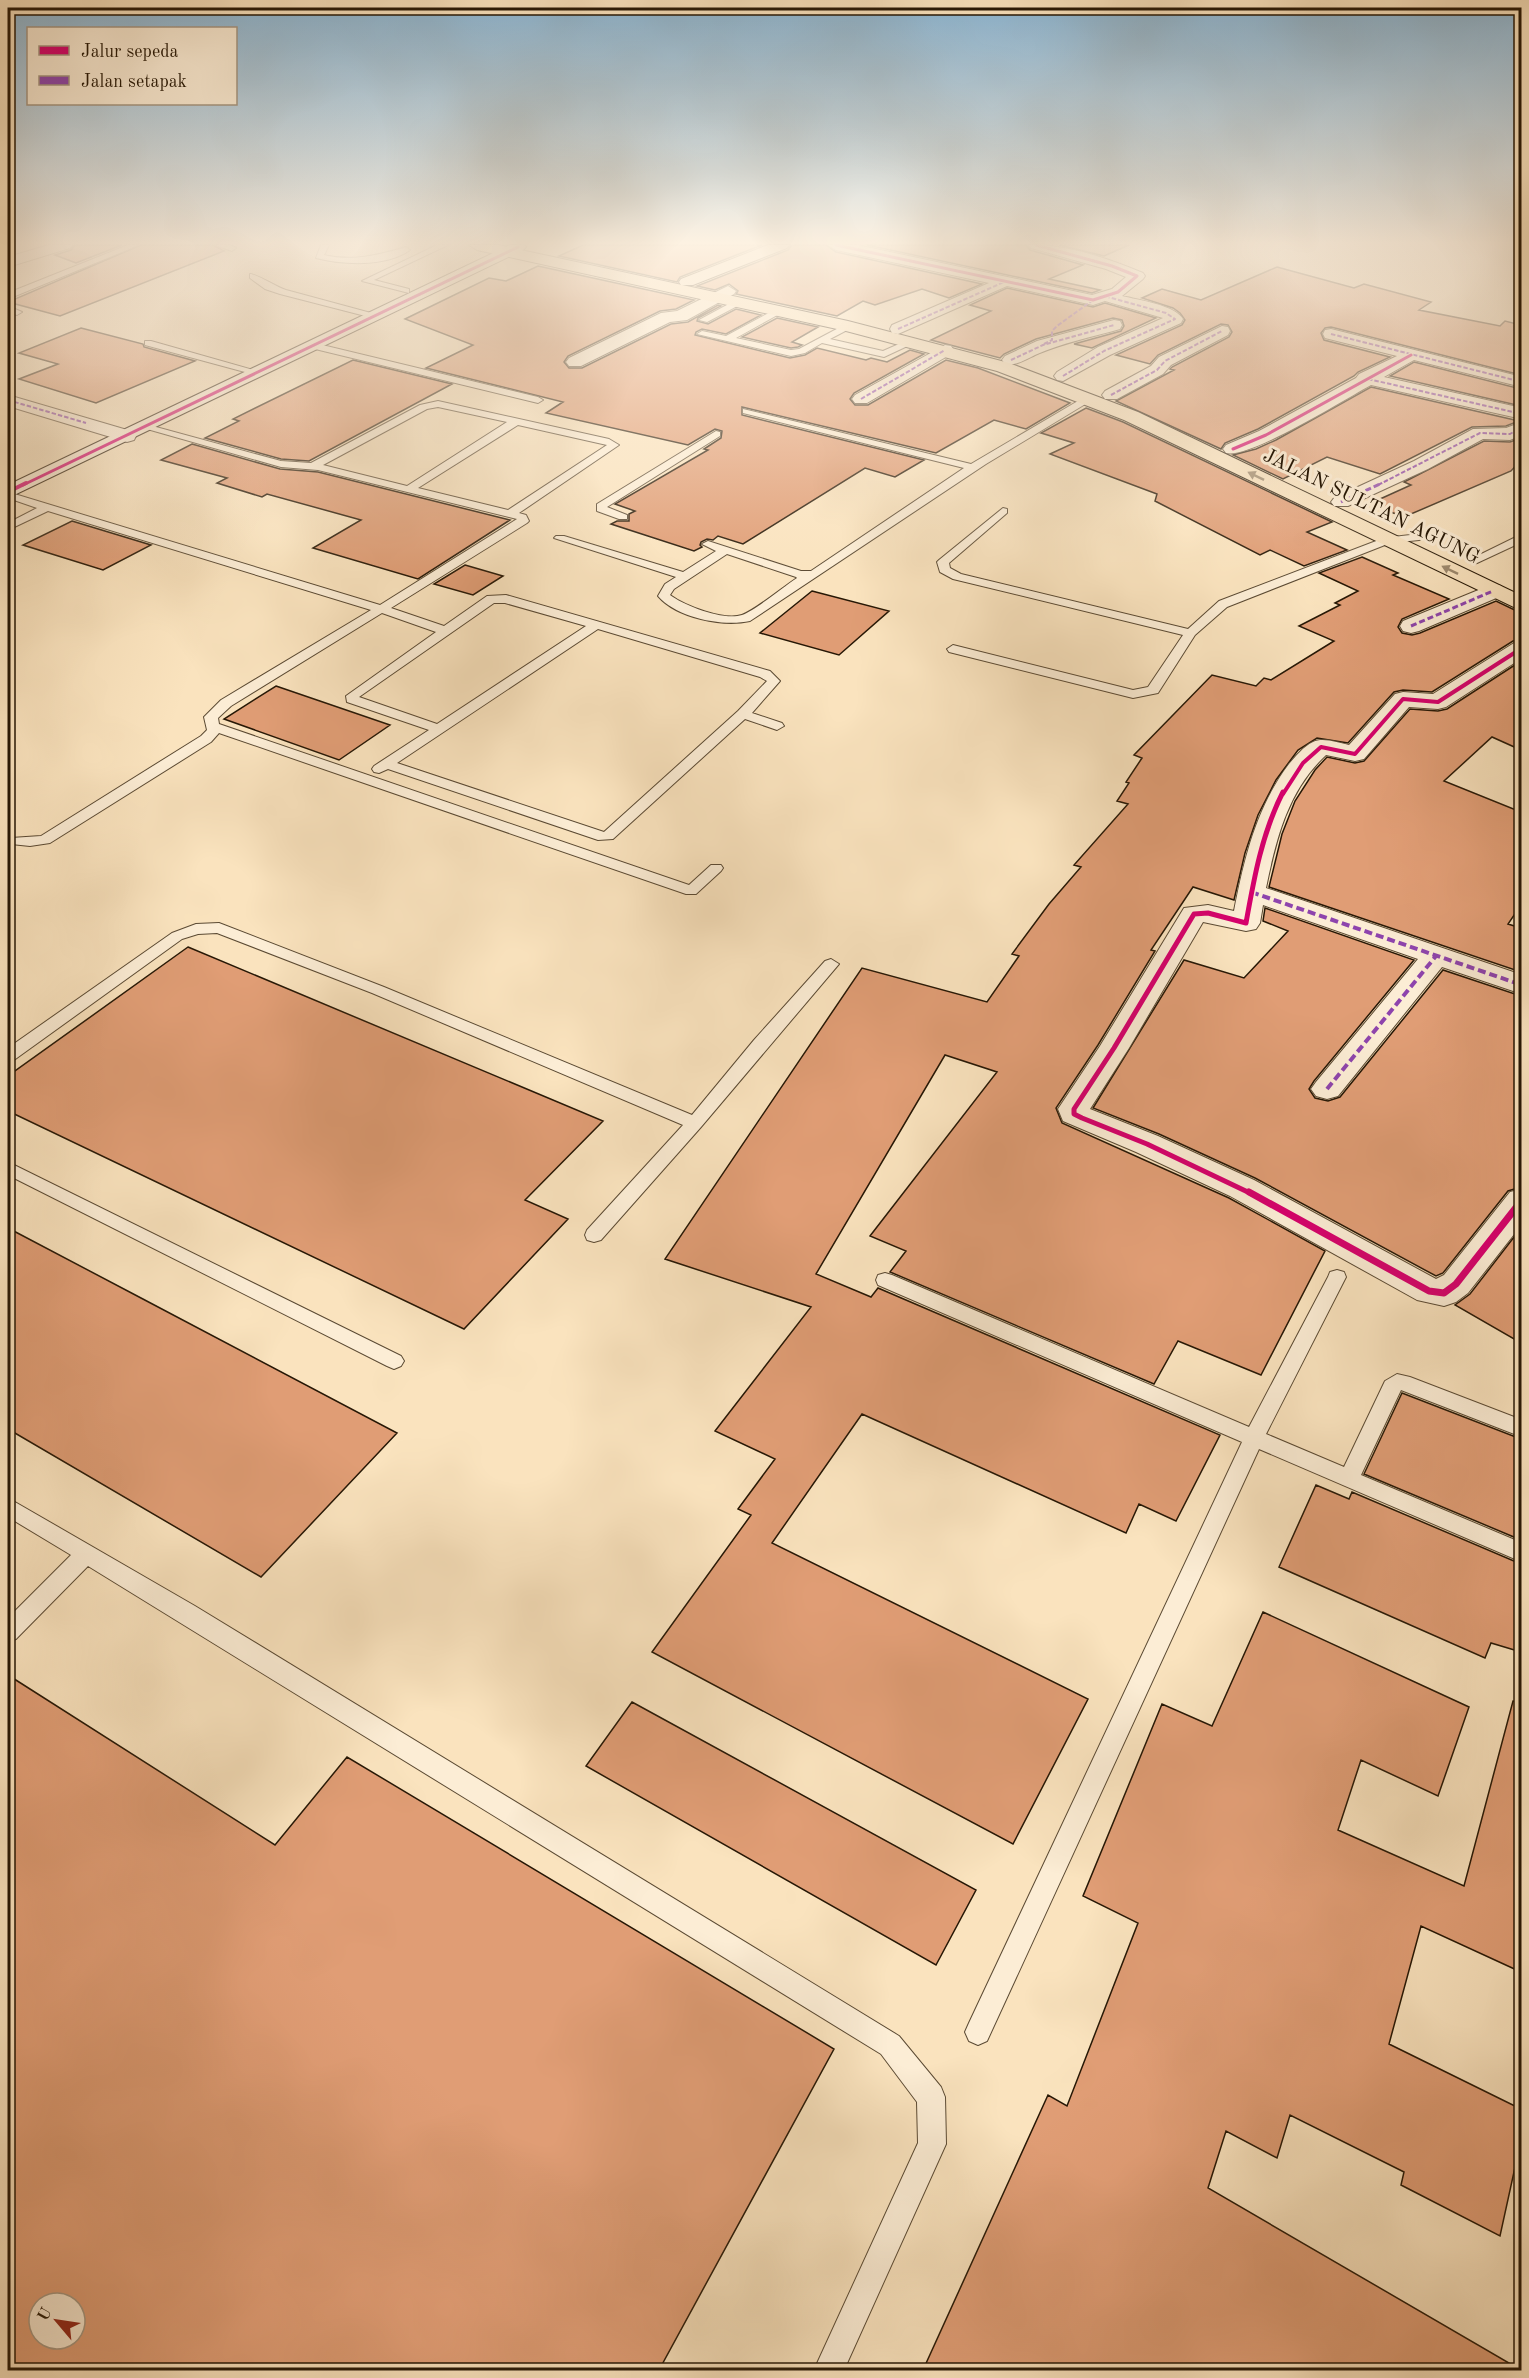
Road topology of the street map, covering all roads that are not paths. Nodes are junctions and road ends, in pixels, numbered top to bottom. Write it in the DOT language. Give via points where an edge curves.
graph roads {
  1 [pos="196,356"];
  2 [pos="282,356"];
  3 [pos="289,356"];
  4 [pos="355,356"];
  5 [pos="587,356"];
  6 [pos="935,356"];
  7 [pos="965,356"];
  8 [pos="994,356"];
  9 [pos="1020,356"];
  10 [pos="1096,356"];
  11 [pos="1175,356"];
  12 [pos="1409,356"];
  13 [pos="1415,356"];
  14 [pos="1011,360"];
  15 [pos="575,362"];
  16 [pos="251,371"];
  17 [pos="1063,376"];
  18 [pos="1365,378"];
  19 [pos="1521,381"];
  20 [pos="1111,395"];
  21 [pos="861,399"];
  22 [pos="8,400"];
  23 [pos="538,400"];
  24 [pos="1087,400"];
  25 [pos="747,411"];
  26 [pos="1521,414"];
  27 [pos="518,420"];
  28 [pos="145,427"];
  29 [pos="1521,427"];
  30 [pos="120,433"];
  31 [pos="716,434"];
  32 [pos="1233,449"];
  33 [pos="314,466"];
  34 [pos="971,467"];
  35 [pos="8,484"];
  36 [pos="409,489"];
  37 [pos="1341,502"];
  38 [pos="47,507"];
  39 [pos="1003,511"];
  40 [pos="510,514"];
  41 [pos="623,518"];
  42 [pos="8,527"];
  43 [pos="1419,537"];
  44 [pos="1521,537"];
  45 [pos="560,538"];
  46 [pos="1388,540"];
  47 [pos="708,544"];
  48 [pos="725,550"];
  49 [pos="1473,561"];
  50 [pos="809,575"];
  51 [pos="683,576"];
  52 [pos="1493,581"];
  53 [pos="1521,604"];
  54 [pos="381,609"];
  55 [pos="596,625"];
  56 [pos="1411,626"];
  57 [pos="445,631"];
  58 [pos="1190,633"];
  59 [pos="1521,648"];
  60 [pos="953,649"];
  61 [pos="743,714"];
  62 [pos="777,726"];
  63 [pos="215,727"];
  64 [pos="438,729"];
  65 [pos="387,764"];
  66 [pos="362,779"];
  67 [pos="15,841"];
  68 [pos="716,868"];
  69 [pos="1251,892"];
  70 [pos="1436,956"];
  71 [pos="831,964"];
  72 [pos="1521,986"];
  73 [pos="8,1056"];
  74 [pos="1327,1089"];
  75 [pos="695,1123"];
  76 [pos="8,1168"];
  77 [pos="1521,1200"];
  78 [pos="594,1235"];
  79 [pos="1337,1276"];
  80 [pos="885,1280"];
  81 [pos="394,1361"];
  82 [pos="1521,1429"];
  83 [pos="1254,1438"];
  84 [pos="1349,1478"];
  85 [pos="8,1507"];
  86 [pos="87,1553"];
  87 [pos="1521,1553"];
  88 [pos="8,1632"];
  89 [pos="978,2032"];
  90 [pos="829,2370"];
  1 -- 16 [label="lane"];
  2 -- 16 [label="street"];
  3 -- 16 [label="street"];
  4 -- 23 [label="lane"];
  5 -- 15 [label="street"];
  6 -- 21 [label="street"];
  7 -- 24 [label="highway, JALAN SULTAN AGUNG"];
  8 -- 14 [label="highway, JALAN SULTAN AGUNG"];
  9 -- 14 [label="street"];
  10 -- 17 [label="street"];
  11 -- 20 [label="street"];
  12 -- 18 [label="street"];
  13 -- 19 [label="street"];
  14 -- 17 [label="highway, JALAN SULTAN AGUNG"];
  16 -- 28 [label="street"];
  16 -- 30 [label="street"];
  17 -- 20 [label="highway, JALAN SULTAN AGUNG"];
  18 -- 26 [label="street"];
  18 -- 32 [label="street" via="1266,435"];
  20 -- 32 [label="highway, JALAN SULTAN AGUNG"];
  22 -- 30 [label="street"];
  24 -- 34 [label="lane"];
  46 -- 24 [label="highway, JALAN SULTAN AGUNG, one-way" via="1131,416"];
  25 -- 34 [label="lane"];
  27 -- 33 [label="lane" via="431,405"];
  27 -- 36 [label="lane"];
  27 -- 40 [label="lane" via="614,445"];
  28 -- 30 [label="street"];
  28 -- 33 [label="lane" via="281,464"];
  29 -- 37 [label="street" via="1510,434 1480,433"];
  30 -- 35 [label="street"];
  31 -- 41 [label="lane" via="601,506 603,511"];
  32 -- 37 [label="highway, JALAN SULTAN AGUNG"];
  33 -- 36 [label="lane"];
  34 -- 50 [label="lane"];
  35 -- 38 [label="lane"];
  36 -- 40 [label="lane"];
  37 -- 43 [label="highway, JALAN SULTAN AGUNG"];
  38 -- 42 [label="lane"];
  38 -- 54 [label="lane"];
  39 -- 58 [label="lane" via="943,562 944,570 957,577"];
  40 -- 54 [label="lane" via="524,521"];
  43 -- 46 [label="lane"];
  43 -- 49 [label="highway, JALAN SULTAN AGUNG"];
  44 -- 49 [label="lane"];
  45 -- 51 [label="lane"];
  52 -- 46 [label="highway, JALAN SULTAN AGUNG, one-way"];
  46 -- 58 [label="lane" via="1226,603"];
  47 -- 48 [label="lane"];
  48 -- 50 [label="lane"];
  48 -- 51 [label="lane"];
  49 -- 52 [label="highway, JALAN SULTAN AGUNG"];
  50 -- 51 [label="lane" via="746,618 729,620 671,603 664,596"];
  52 -- 53 [label="highway, JALAN SULTAN AGUNG"];
  52 -- 56 [label="street"];
  54 -- 57 [label="lane"];
  54 -- 63 [label="lane" via="226,703 211,717"];
  55 -- 57 [label="lane" via="496,598"];
  55 -- 61 [label="lane" via="770,677 774,681"];
  55 -- 64 [label="lane"];
  57 -- 64 [label="lane" via="352,696"];
  58 -- 60 [label="lane" via="1153,690 1140,694"];
  59 -- 69 [label="street" via="1438,702 1403,699 1355,754 1319,748 1284,790"];
  61 -- 62 [label="lane"];
  61 -- 65 [label="lane" via="613,834 604,836"];
  63 -- 66 [label="lane"];
  63 -- 67 [label="lane" via="206,739 45,840"];
  64 -- 65 [label="lane"];
  65 -- 66 [label="lane"];
  66 -- 68 [label="lane" via="691,891"];
  69 -- 70 [label="street"];
  69 -- 77 [label="street" via="1246,923 1208,913 1194,914 1074,1114 1242,1188 1429,1291 1444,1293 1456,1284"];
  70 -- 72 [label="street"];
  70 -- 74 [label="street"];
  71 -- 75 [label="lane"];
  73 -- 75 [label="lane" via="177,936 196,929 219,928"];
  75 -- 78 [label="lane"];
  76 -- 81 [label="lane"];
  79 -- 83 [label="lane"];
  80 -- 83 [label="lane"];
  82 -- 84 [label="lane" via="1397,1382"];
  83 -- 84 [label="lane"];
  83 -- 89 [label="lane"];
  84 -- 87 [label="lane"];
  85 -- 86 [label="lane"];
  86 -- 88 [label="lane"];
  86 -- 90 [label="lane" via="890,2045 931,2097 932,2144"];
}
